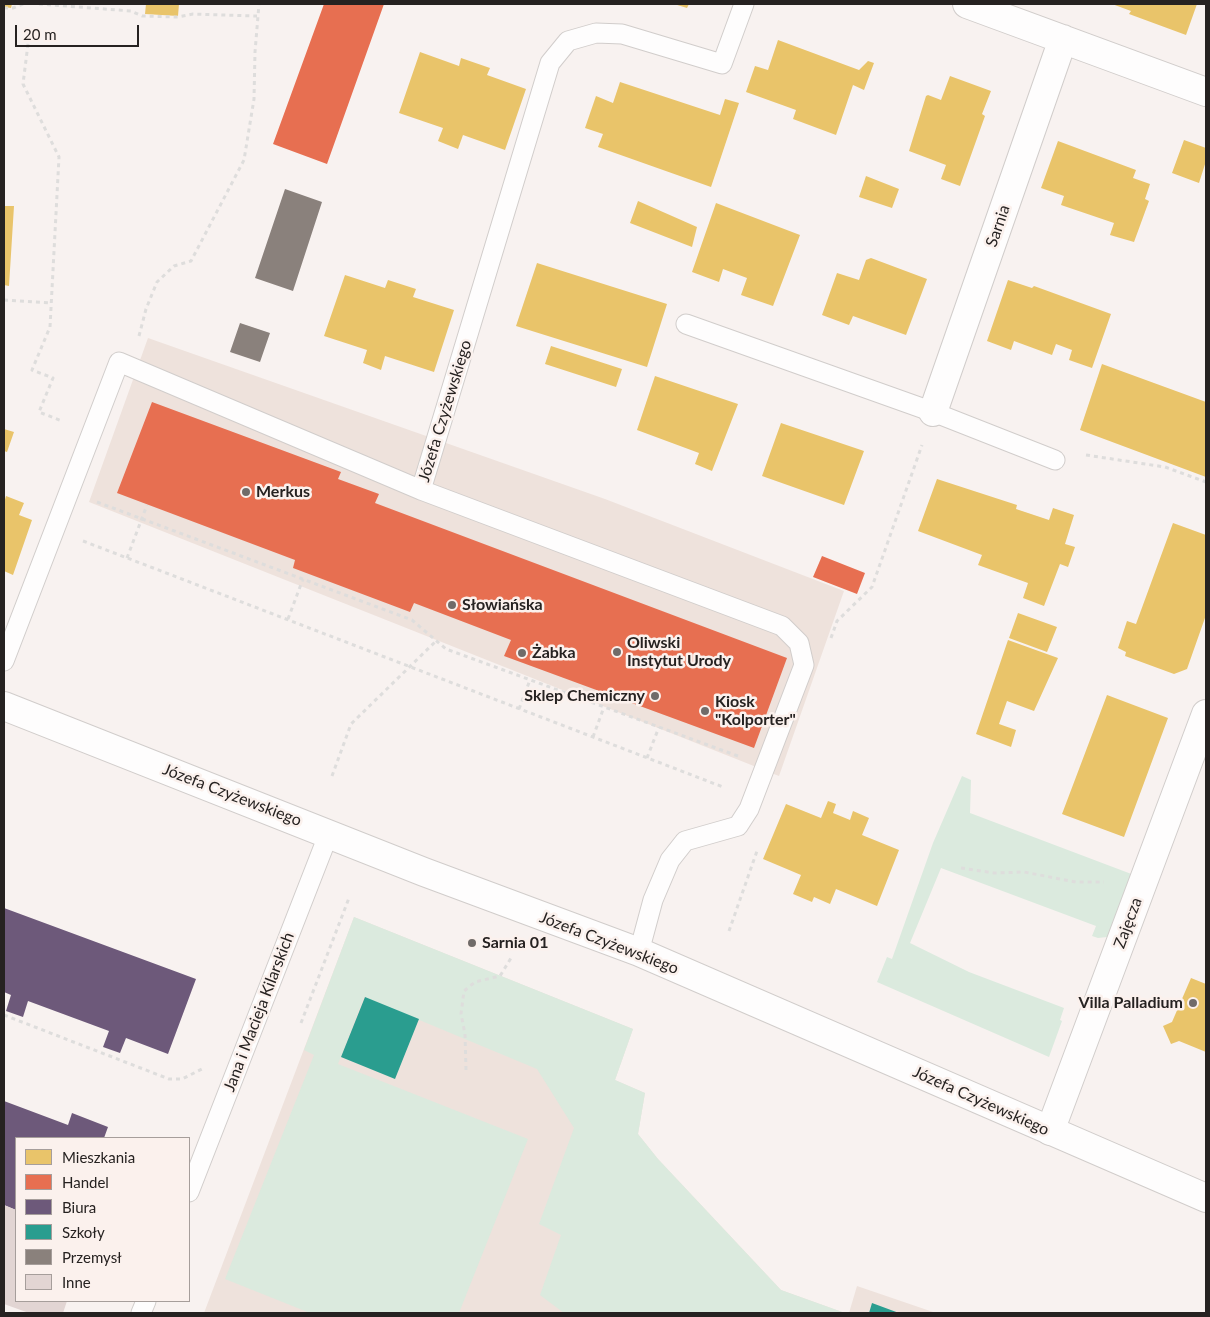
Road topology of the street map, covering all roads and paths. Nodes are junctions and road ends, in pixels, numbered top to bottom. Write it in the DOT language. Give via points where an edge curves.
graph roads {
  1 [pos="22,4"];
  2 [pos="39,4"];
  3 [pos="259,4"];
  4 [pos="744,4"];
  5 [pos="967,4"];
  6 [pos="4,8"];
  7 [pos="257,16"];
  8 [pos="29,36"];
  9 [pos="1063,39"];
  10 [pos="1206,92"];
  11 [pos="4,300"];
  12 [pos="51,303"];
  13 [pos="686,324"];
  14 [pos="132,366"];
  15 [pos="52,378"];
  16 [pos="933,412"];
  17 [pos="1038,453"];
  18 [pos="1055,460"];
  19 [pos="1206,482"];
  20 [pos="421,490"];
  21 [pos="93,501"];
  22 [pos="147,505"];
  23 [pos="141,519"];
  24 [pos="78,539"];
  25 [pos="127,558"];
  26 [pos="303,579"];
  27 [pos="288,620"];
  28 [pos="837,621"];
  29 [pos="436,641"];
  30 [pos="4,661"];
  31 [pos="409,666"];
  32 [pos="530,680"];
  33 [pos="4,706"];
  34 [pos="604,707"];
  35 [pos="519,709"];
  36 [pos="1206,714"];
  37 [pos="659,727"];
  38 [pos="593,737"];
  39 [pos="647,758"];
  40 [pos="767,767"];
  41 [pos="332,776"];
  42 [pos="727,788"];
  43 [pos="329,833"];
  44 [pos="753,863"];
  45 [pos="961,868"];
  46 [pos="1146,874"];
  47 [pos="349,898"];
  48 [pos="729,932"];
  49 [pos="639,952"];
  50 [pos="511,958"];
  51 [pos="4,1015"];
  52 [pos="302,1023"];
  53 [pos="205,1067"];
  54 [pos="466,1070"];
  55 [pos="1050,1131"];
  56 [pos="190,1189"];
  57 [pos="1206,1198"];
  1 -- 6 [label="path"];
  2 -- 7 [label="path" via="131,11 142,16"];
  3 -- 7 [label="path"];
  4 -- 20 [label="lane, Józefa Czyżewskiego" via="722,64 622,34 596,33 568,41 550,63"];
  5 -- 9 [label="street"];
  7 -- 14 [label="path" via="254,99 244,160 191,261 174,266 157,282 146,309"];
  8 -- 12 [label="path" via="23,84 59,157"];
  9 -- 10 [label="street"];
  9 -- 16 [label="street, Sarnia"];
  11 -- 12 [label="path"];
  12 -- 15 [label="path" via="50,327 32,370"];
  13 -- 16 [label="lane"];
  14 -- 20 [label="lane, Józefa Czyżewskiego"];
  14 -- 30 [label="lane" via="119,362"];
  16 -- 17 [label="lane"];
  16 -- 28 [label="path" via="872,587"];
  17 -- 18 [label="lane"];
  17 -- 19 [label="path" via="1072,453 1165,467"];
  20 -- 40 [label="lane" via="782,626 799,643 804,665"];
  21 -- 23 [label="path"];
  22 -- 23 [label="path"];
  23 -- 25 [label="path"];
  23 -- 26 [label="path"];
  24 -- 25 [label="path"];
  25 -- 27 [label="path"];
  26 -- 27 [label="path"];
  26 -- 29 [label="path" via="412,620"];
  27 -- 31 [label="path"];
  29 -- 31 [label="path"];
  29 -- 32 [label="path" via="446,650"];
  31 -- 35 [label="path"];
  31 -- 41 [label="path" via="351,724"];
  32 -- 34 [label="path"];
  32 -- 35 [label="path"];
  33 -- 43 [label="street, Józefa Czyżewskiego"];
  34 -- 37 [label="path"];
  34 -- 38 [label="path"];
  35 -- 38 [label="path"];
  36 -- 46 [label="street, Zajęcza"];
  37 -- 39 [label="path"];
  37 -- 40 [label="path"];
  38 -- 39 [label="path"];
  39 -- 42 [label="path"];
  40 -- 49 [label="lane" via="738,826 685,840 670,860 653,900"];
  43 -- 49 [label="street, Józefa Czyżewskiego"];
  43 -- 56 [label="lane, Jana i Macieja Kilarskich"];
  44 -- 48 [label="path"];
  45 -- 46 [label="path" via="994,873 1024,872 1093,883"];
  46 -- 55 [label="street, Zajęcza"];
  47 -- 52 [label="path"];
  49 -- 55 [label="street, Józefa Czyżewskiego"];
  50 -- 54 [label="path" via="500,976 475,982 464,991 461,1014"];
  51 -- 53 [label="path" via="168,1079 182,1079"];
  55 -- 57 [label="street, Józefa Czyżewskiego"];
}
